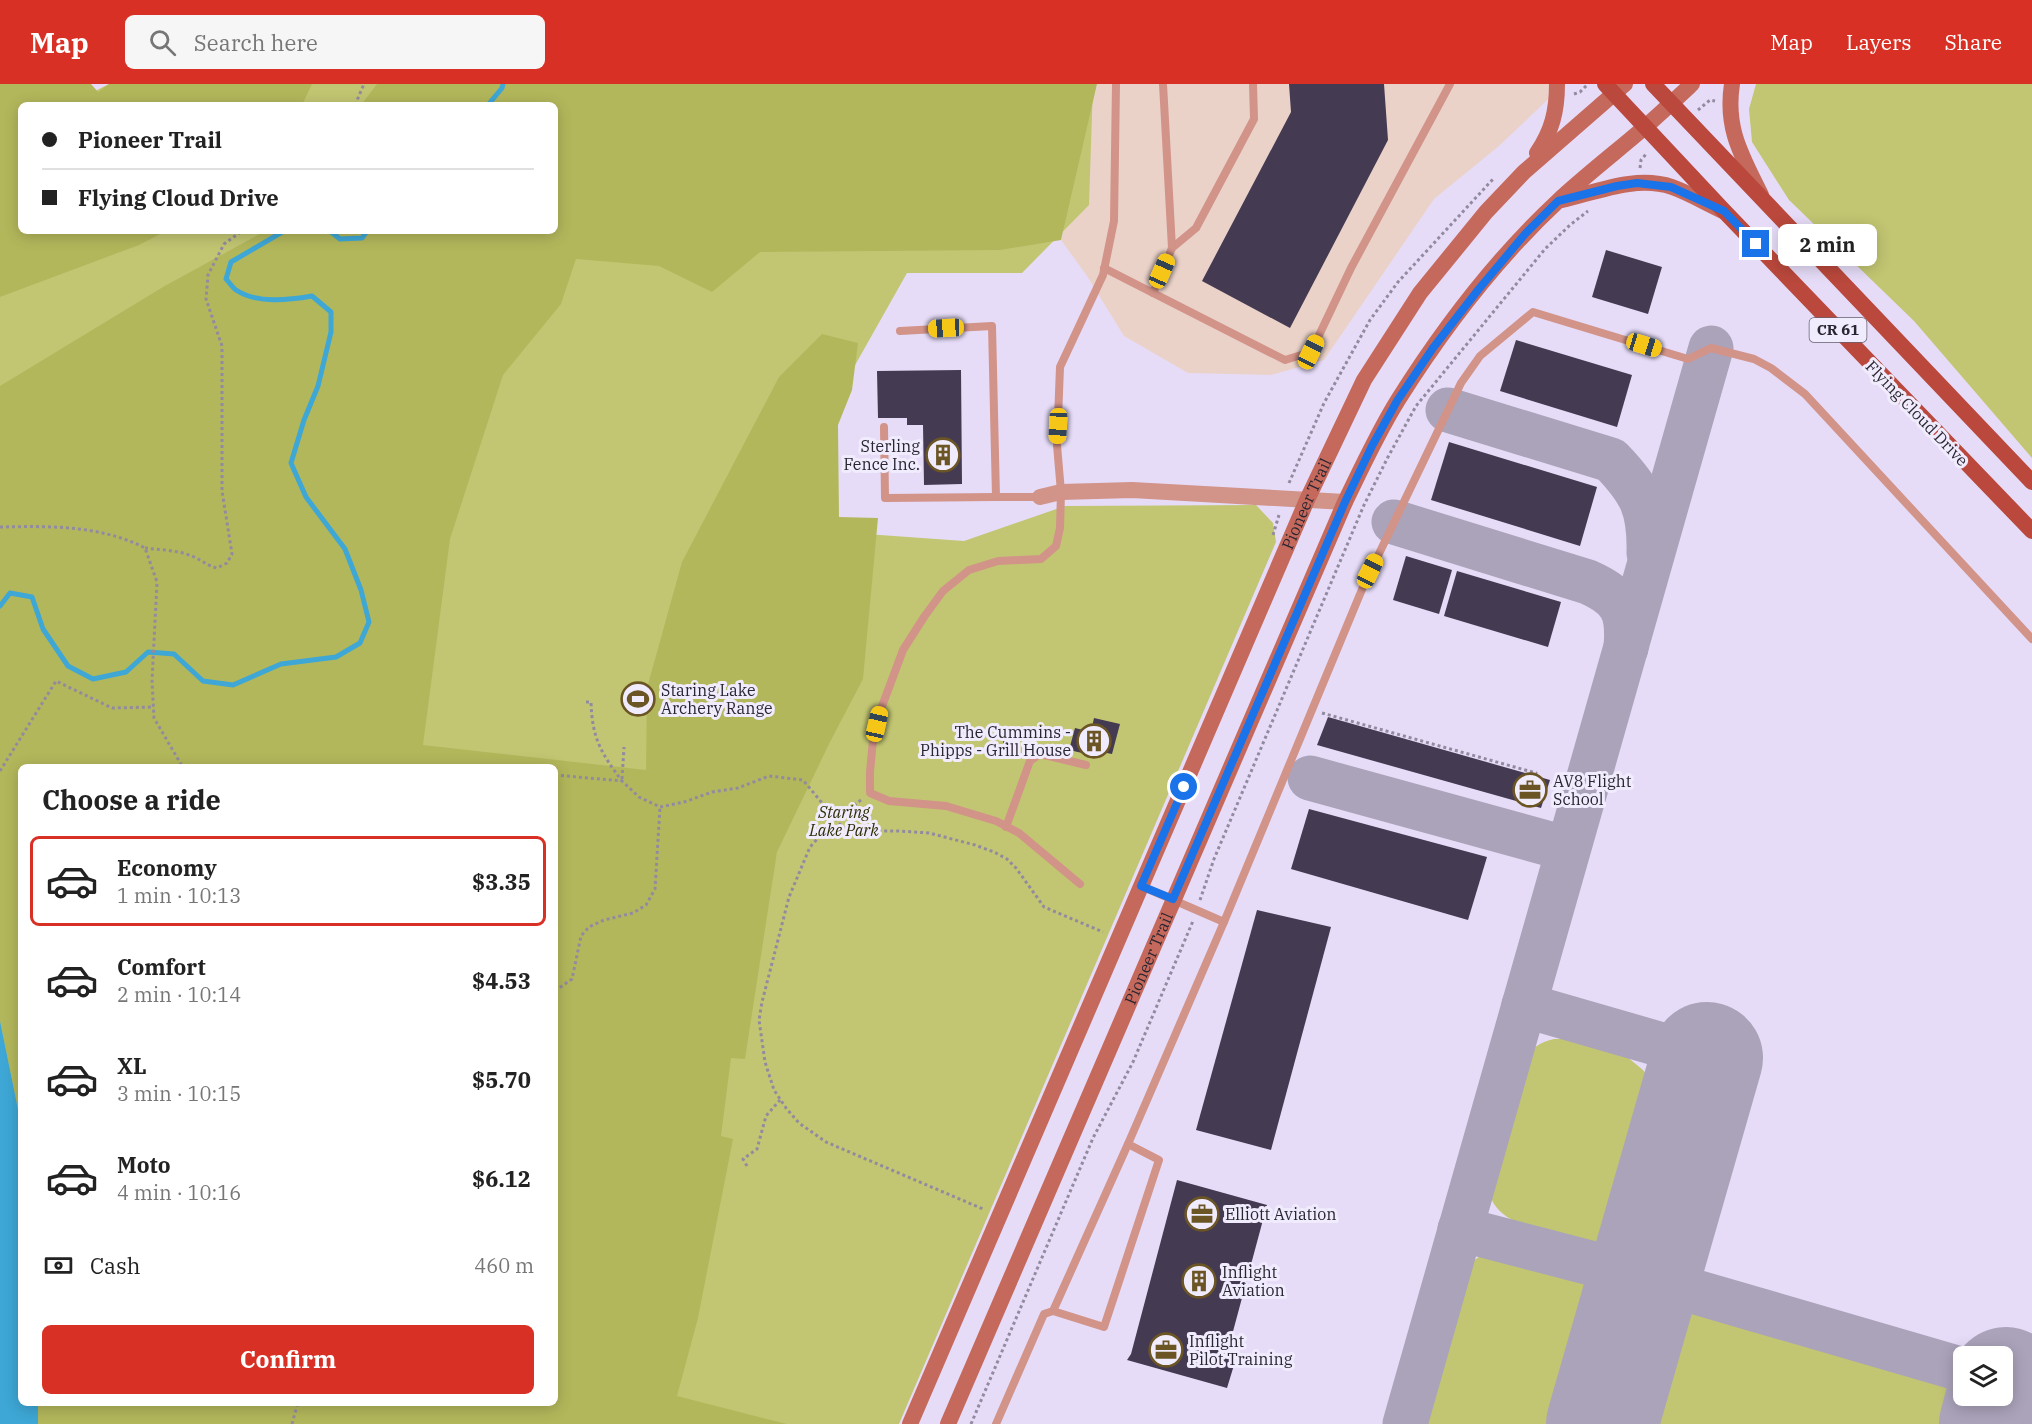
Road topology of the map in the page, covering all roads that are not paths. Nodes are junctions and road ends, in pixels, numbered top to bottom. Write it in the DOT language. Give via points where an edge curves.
graph roads {
  1 [pos="1116,84"];
  2 [pos="1163,84"];
  3 [pos="1253,84"];
  4 [pos="1450,84"];
  5 [pos="1557,84"];
  6 [pos="1653,84"];
  7 [pos="1692,84"];
  8 [pos="1732,84"];
  9 [pos="1614,87"];
  10 [pos="1670,104"];
  11 [pos="1646,127"];
  12 [pos="1524,172"];
  13 [pos="1762,199"];
  14 [pos="1558,201"];
  15 [pos="1724,211"];
  16 [pos="1172,248"];
  17 [pos="1104,268"];
  18 [pos="1153,292"];
  19 [pos="900,331"];
  20 [pos="884,427"];
  21 [pos="2032,482"];
  22 [pos="1061,492"];
  23 [pos="996,497"];
  24 [pos="1040,497"];
  25 [pos="1307,500"];
  26 [pos="1345,502"];
  27 [pos="2032,531"];
  28 [pos="2032,639"];
  29 [pos="1086,765"];
  30 [pos="1006,827"];
  31 [pos="1080,884"];
  32 [pos="1141,886"];
  33 [pos="1173,899"];
  34 [pos="1224,922"];
  35 [pos="1128,1144"];
  36 [pos="1053,1311"];
  37 [pos="910,1424"];
  38 [pos="948,1424"];
  39 [pos="996,1424"];
  1 -- 17 [label="lane" via="1114,221"];
  2 -- 16 [label="lane"];
  3 -- 16 [label="lane" via="1254,119 1196,228"];
  4 -- 18 [label="lane" via="1351,268 1311,352 1285,360"];
  5 -- 12 [label="main road" via="1549,135"];
  6 -- 10 [label="main road, Flying Cloud Drive / CR 61"];
  7 -- 10 [label="main road, Pioneer Trail"];
  8 -- 13 [label="main road" via="1731,123 1735,142"];
  9 -- 11 [label="main road, Flying Cloud Drive / CR 61"];
  9 -- 12 [label="main road, Pioneer Trail" via="1587,118"];
  10 -- 11 [label="main road, Pioneer Trail"];
  10 -- 13 [label="main road, Flying Cloud Drive / CR 61"];
  11 -- 14 [label="main road, Pioneer Trail"];
  11 -- 15 [label="main road, Flying Cloud Drive / CR 61"];
  12 -- 25 [label="main road, Pioneer Trail" via="1486,212 1395,330 1364,380"];
  13 -- 21 [label="main road, Flying Cloud Drive / CR 61"];
  14 -- 15 [label="main road" via="1617,186 1652,183 1671,187"];
  14 -- 26 [label="main road, Pioneer Trail" via="1525,234 1433,348 1397,401"];
  15 -- 27 [label="main road, Flying Cloud Drive / CR 61"];
  16 -- 18 [label="lane"];
  17 -- 18 [label="lane"];
  17 -- 22 [label="lane" via="1060,367 1057,445"];
  19 -- 23 [label="lane" via="992,326"];
  20 -- 23 [label="lane" via="885,498"];
  22 -- 24 [label="street"];
  22 -- 25 [label="street" via="1132,490"];
  22 -- 30 [label="lane" via="1060,528 1056,546 1048,554 1041,559 998,561 969,570 943,591 924,616 903,650 873,740 870,793 889,801 946,806"];
  23 -- 24 [label="lane"];
  25 -- 26 [label="street"];
  25 -- 32 [label="main road, Pioneer Trail"];
  26 -- 33 [label="main road, Pioneer Trail"];
  28 -- 34 [label="lane" via="1804,393 1771,368 1754,359 1711,348 1688,359 1533,312 1480,356 1461,383 1363,587"];
  29 -- 30 [label="lane" via="1040,754 1030,761"];
  30 -- 31 [label="lane" via="1019,833"];
  32 -- 33 [label="lane"];
  32 -- 37 [label="main road, Pioneer Trail"];
  33 -- 34 [label="lane"];
  33 -- 38 [label="main road, Pioneer Trail"];
  34 -- 35 [label="lane"];
  35 -- 36 [label="lane"];
  35 -- 36 [label="lane" via="1160,1160 1104,1327"];
  36 -- 39 [label="lane" via="1044,1314"];
}
